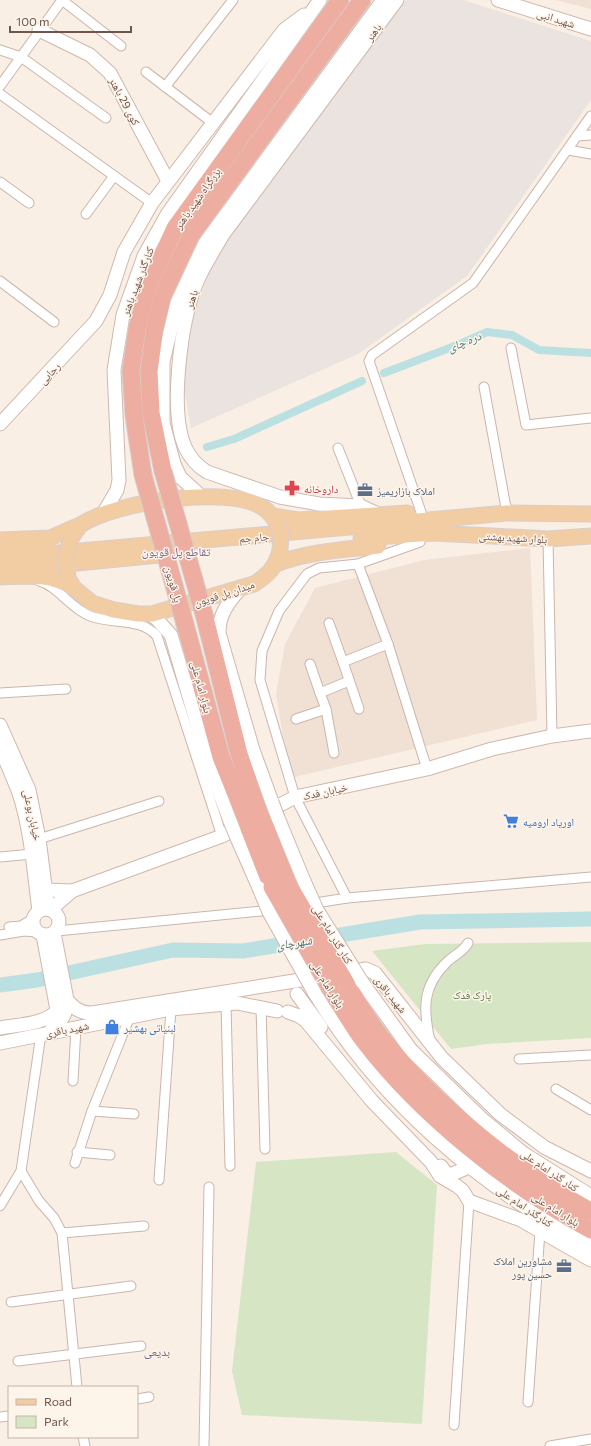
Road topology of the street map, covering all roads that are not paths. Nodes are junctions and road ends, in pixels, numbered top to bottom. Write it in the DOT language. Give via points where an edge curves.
graph roads {
  1 [pos="62,0"];
  2 [pos="232,0"];
  3 [pos="334,0"];
  4 [pos="340,0"];
  5 [pos="362,0"];
  6 [pos="383,0"];
  7 [pos="397,0"];
  8 [pos="498,0"];
  9 [pos="318,2"];
  10 [pos="325,20"];
  11 [pos="591,29"];
  12 [pos="39,30"];
  13 [pos="121,46"];
  14 [pos="0,50"];
  15 [pos="21,57"];
  16 [pos="146,72"];
  17 [pos="0,86"];
  18 [pos="165,87"];
  19 [pos="0,94"];
  20 [pos="591,116"];
  21 [pos="106,118"];
  22 [pos="213,123"];
  23 [pos="591,135"];
  24 [pos="578,136"];
  25 [pos="568,150"];
  26 [pos="591,154"];
  27 [pos="114,176"];
  28 [pos="168,181"];
  29 [pos="0,182"];
  30 [pos="29,203"];
  31 [pos="152,203"];
  32 [pos="86,214"];
  33 [pos="0,281"];
  34 [pos="54,322"];
  35 [pos="511,348"];
  36 [pos="484,387"];
  37 [pos="591,418"];
  38 [pos="0,424"];
  39 [pos="338,448"];
  40 [pos="163,471"];
  41 [pos="143,474"];
  42 [pos="202,497"];
  43 [pos="361,506"];
  44 [pos="421,512"];
  45 [pos="507,513"];
  46 [pos="103,514"];
  47 [pos="591,514"];
  48 [pos="380,515"];
  49 [pos="275,520"];
  50 [pos="80,526"];
  51 [pos="438,526"];
  52 [pos="591,536"];
  53 [pos="0,540"];
  54 [pos="548,540"];
  55 [pos="420,542"];
  56 [pos="0,554"];
  57 [pos="278,557"];
  58 [pos="358,564"];
  59 [pos="0,566"];
  60 [pos="0,577"];
  61 [pos="0,583"];
  62 [pos="71,583"];
  63 [pos="238,590"];
  64 [pos="152,614"];
  65 [pos="205,618"];
  66 [pos="329,623"];
  67 [pos="185,624"];
  68 [pos="388,644"];
  69 [pos="343,662"];
  70 [pos="310,664"];
  71 [pos="349,681"];
  72 [pos="66,689"];
  73 [pos="320,693"];
  74 [pos="0,694"];
  75 [pos="326,709"];
  76 [pos="359,709"];
  77 [pos="296,719"];
  78 [pos="0,725"];
  79 [pos="591,731"];
  80 [pos="552,736"];
  81 [pos="0,747"];
  82 [pos="334,753"];
  83 [pos="427,769"];
  84 [pos="295,797"];
  85 [pos="159,801"];
  86 [pos="254,820"];
  87 [pos="222,836"];
  88 [pos="39,839"];
  89 [pos="32,854"];
  90 [pos="0,857"];
  91 [pos="591,877"];
  92 [pos="281,885"];
  93 [pos="47,890"];
  94 [pos="72,891"];
  95 [pos="347,898"];
  96 [pos="43,912"];
  97 [pos="0,929"];
  98 [pos="48,933"];
  99 [pos="0,935"];
  100 [pos="468,944"];
  101 [pos="282,984"];
  102 [pos="355,988"];
  103 [pos="322,990"];
  104 [pos="297,994"];
  105 [pos="62,1004"];
  106 [pos="226,1004"];
  107 [pos="261,1006"];
  108 [pos="171,1009"];
  109 [pos="282,1011"];
  110 [pos="130,1016"];
  111 [pos="0,1028"];
  112 [pos="76,1028"];
  113 [pos="43,1034"];
  114 [pos="0,1042"];
  115 [pos="431,1045"];
  116 [pos="591,1055"];
  117 [pos="519,1059"];
  118 [pos="73,1081"];
  119 [pos="556,1089"];
  120 [pos="591,1110"];
  121 [pos="92,1111"];
  122 [pos="134,1114"];
  123 [pos="265,1149"];
  124 [pos="77,1152"];
  125 [pos="110,1155"];
  126 [pos="74,1163"];
  127 [pos="463,1165"];
  128 [pos="230,1166"];
  129 [pos="21,1171"];
  130 [pos="591,1171"];
  131 [pos="159,1180"];
  132 [pos="209,1188"];
  133 [pos="591,1196"];
  134 [pos="469,1201"];
  135 [pos="0,1204"];
  136 [pos="591,1211"];
  137 [pos="144,1226"];
  138 [pos="591,1230"];
  139 [pos="540,1231"];
  140 [pos="62,1233"];
  141 [pos="591,1246"];
  142 [pos="591,1260"];
  143 [pos="131,1286"];
  144 [pos="68,1294"];
  145 [pos="11,1302"];
  146 [pos="141,1346"];
  147 [pos="74,1354"];
  148 [pos="18,1361"];
  149 [pos="77,1386"];
  150 [pos="149,1397"];
  151 [pos="138,1399"];
  152 [pos="528,1402"];
  153 [pos="454,1426"];
  154 [pos="591,1439"];
  155 [pos="566,1444"];
  156 [pos="204,1446"];
  157 [pos="550,1446"];
  1 -- 12 [label="street"];
  1 -- 13 [label="street"];
  2 -- 18 [label="street"];
  3 -- 10 [label="street"];
  4 -- 10 [label="highway, بزرگراه شهید باهنر"];
  5 -- 40 [label="highway, بزرگراه شهید باهنر" via="191,235 163,295 155,327 149,371 151,413"];
  6 -- 42 [label="street" via="205,243 177,303 163,362 163,423 180,477"];
  7 -- 43 [label="street, باهنر" via="222,236 196,284 187,312 179,356 179,424 184,446 197,465 207,472 280,496 320,504"];
  8 -- 11 [label="street, شهید انبی"];
  9 -- 22 [label="street" via="284,30"];
  9 -- 46 [label="street, کنارگذر شهید باهنر" via="168,213 144,256 123,315 114,370 119,480 117,490"];
  10 -- 41 [label="highway, بزرگراه شهید باهنر" via="175,228 147,289 136,330 131,371 134,416"];
  12 -- 15 [label="street"];
  12 -- 28 [label="street, کوی 29 باهنر" via="90,55 110,73"];
  14 -- 15 [label="street"];
  15 -- 17 [label="street"];
  15 -- 21 [label="street"];
  16 -- 18 [label="street"];
  18 -- 22 [label="street"];
  19 -- 27 [label="street"];
  20 -- 24 [label="street"];
  22 -- 28 [label="street"];
  23 -- 24 [label="street"];
  24 -- 25 [label="street"];
  25 -- 26 [label="street"];
  25 -- 44 [label="street" via="473,283 372,355 369,361"];
  27 -- 31 [label="street"];
  27 -- 32 [label="street"];
  28 -- 31 [label="street"];
  29 -- 30 [label="street"];
  31 -- 38 [label="street, رجایی" via="124,252 110,295 96,320"];
  33 -- 34 [label="street"];
  35 -- 37 [label="street" via="526,425"];
  36 -- 45 [label="street"];
  39 -- 43 [label="street"];
  40 -- 65 [label="highway, پل قویون, bridge"];
  41 -- 67 [label="highway, پل قویون, bridge"];
  42 -- 46 [label="main road" via="182,497 139,504"];
  42 -- 49 [label="main road" via="240,500 262,506"];
  43 -- 48 [label="street, باهنر"];
  44 -- 48 [label="main road"];
  44 -- 51 [label="main road"];
  45 -- 47 [label="main road"];
  45 -- 51 [label="main road, جام جم"];
  46 -- 50 [label="main road"];
  48 -- 49 [label="main road"];
  49 -- 57 [label="main road, bridge" via="281,533"];
  50 -- 53 [label="main road" via="50,538"];
  50 -- 62 [label="main road, bridge" via="71,539 65,557"];
  51 -- 54 [label="main road, بلوار شهید بهشتی"];
  51 -- 55 [label="main road"];
  51 -- 56 [label="main road, جام جم" via="58,554"];
  51 -- 59 [label="main road, جام جم" via="57,565"];
  52 -- 54 [label="main road, بلوار شهید بهشتی"];
  54 -- 80 [label="street"];
  55 -- 57 [label="main road"];
  55 -- 58 [label="street"];
  57 -- 63 [label="main road, میدان پل قویون" via="265,577"];
  58 -- 68 [label="street"];
  58 -- 84 [label="street" via="319,568 307,574 279,611 262,651 260,680"];
  60 -- 62 [label="main road, میدان پل قویون" via="47,576"];
  61 -- 87 [label="street" via="40,581 48,584 78,610 107,622 140,624 152,630 157,636"];
  62 -- 64 [label="main road, میدان پل قویون" via="92,603 138,614"];
  63 -- 64 [label="main road, میدان پل قویون"];
  63 -- 86 [label="street" via="224,608 219,621 219,633 253,750"];
  64 -- 86 [label="street" via="171,635 209,765"];
  65 -- 86 [label="highway, بلوار امام علی"];
  66 -- 69 [label="street"];
  67 -- 86 [label="highway, بلوار امام علی" via="221,757"];
  68 -- 69 [label="street"];
  68 -- 83 [label="street"];
  69 -- 71 [label="street"];
  70 -- 73 [label="street"];
  71 -- 73 [label="street"];
  71 -- 76 [label="street"];
  72 -- 74 [label="street"];
  73 -- 75 [label="street"];
  75 -- 77 [label="street"];
  75 -- 82 [label="street"];
  78 -- 88 [label="street, خیابان بوعلی" via="29,790"];
  79 -- 80 [label="street, خیابان فدک"];
  80 -- 83 [label="street, خیابان فدک" via="492,749"];
  81 -- 89 [label="street, خیابان بوعلی" via="19,793"];
  83 -- 84 [label="street, خیابان فدک"];
  84 -- 87 [label="street, خیابان فدک"];
  84 -- 95 [label="street"];
  85 -- 88 [label="street"];
  86 -- 92 [label="highway, بلوار امام علی"];
  86 -- 92 [label="street"];
  87 -- 94 [label="street, خیابان فدک"];
  88 -- 93 [label="street, خیابان بوعلی"];
  89 -- 90 [label="street"];
  89 -- 96 [label="street, خیابان بوعلی"];
  91 -- 95 [label="street"];
  92 -- 102 [label="highway, بلوار امام علی, bridge"];
  92 -- 103 [label="highway, بلوار امام علی, bridge"];
  93 -- 94 [label="street, خیابان فدک"];
  93 -- 96 [label="street, خیابان بوعلی"];
  94 -- 96 [label="street, خیابان فدک"];
  95 -- 98 [label="street" via="256,912"];
  96 -- 97 [label="street" via="21,926"];
  96 -- 98 [label="street" via="33,924"];
  96 -- 98 [label="street" via="56,914 59,919"];
  98 -- 99 [label="street"];
  98 -- 105 [label="street"];
  100 -- 115 [label="street" via="448,960 430,984 425,1004"];
  101 -- 104 [label="street" via="291,986"];
  101 -- 105 [label="street, شهید باقری" via="92,1013 84,1013"];
  101 -- 109 [label="street" via="273,988 270,996 271,1004"];
  101 -- 115 [label="street, شهید باقری" via="366,969 375,973"];
  102 -- 133 [label="street, کنار گذر امام علی" via="411,1050 481,1118 523,1153"];
  102 -- 136 [label="highway, بلوار امام علی" via="384,1041 441,1102 518,1165"];
  103 -- 127 [label="street" via="332,1020 362,1060 390,1093"];
  103 -- 138 [label="highway, بلوار امام علی" via="400,1083 430,1113 512,1180 565,1216"];
  104 -- 109 [label="street" via="295,1007"];
  104 -- 127 [label="street" via="347,1061 389,1109 430,1149 445,1172 450,1175"];
  105 -- 111 [label="street, شهید باقری" via="53,1016 45,1020"];
  105 -- 113 [label="street" via="67,1010 65,1016 56,1026"];
  106 -- 107 [label="street, شهید باقری"];
  106 -- 108 [label="street, شهید باقری"];
  106 -- 128 [label="street"];
  107 -- 109 [label="street, شهید باقری"];
  107 -- 123 [label="street"];
  108 -- 110 [label="street, شهید باقری"];
  108 -- 131 [label="street"];
  109 -- 134 [label="street, شهید باقری" via="306,1021 342,1067 431,1162 440,1176 457,1186"];
  110 -- 112 [label="street, شهید باقری"];
  110 -- 121 [label="street"];
  112 -- 113 [label="street, شهید باقری"];
  112 -- 118 [label="street"];
  113 -- 114 [label="street, شهید باقری"];
  113 -- 129 [label="street"];
  115 -- 130 [label="street, شهید باقری" via="500,1114 544,1147"];
  116 -- 117 [label="street"];
  119 -- 120 [label="street"];
  121 -- 122 [label="street"];
  121 -- 124 [label="street"];
  124 -- 125 [label="street"];
  124 -- 126 [label="street"];
  127 -- 134 [label="street"];
  127 -- 141 [label="street, کنارگذر امام علی" via="558,1228"];
  129 -- 135 [label="street"];
  129 -- 140 [label="street"];
  132 -- 156 [label="street"];
  134 -- 139 [label="street" via="520,1220"];
  134 -- 153 [label="street"];
  137 -- 140 [label="street"];
  139 -- 142 [label="street"];
  139 -- 152 [label="street"];
  140 -- 144 [label="street"];
  143 -- 144 [label="street"];
  144 -- 145 [label="street"];
  144 -- 147 [label="street"];
  146 -- 147 [label="street"];
  147 -- 148 [label="street"];
  147 -- 149 [label="street"];
  150 -- 151 [label="street"];
  154 -- 155 [label="street"];
  155 -- 157 [label="street"];
}
